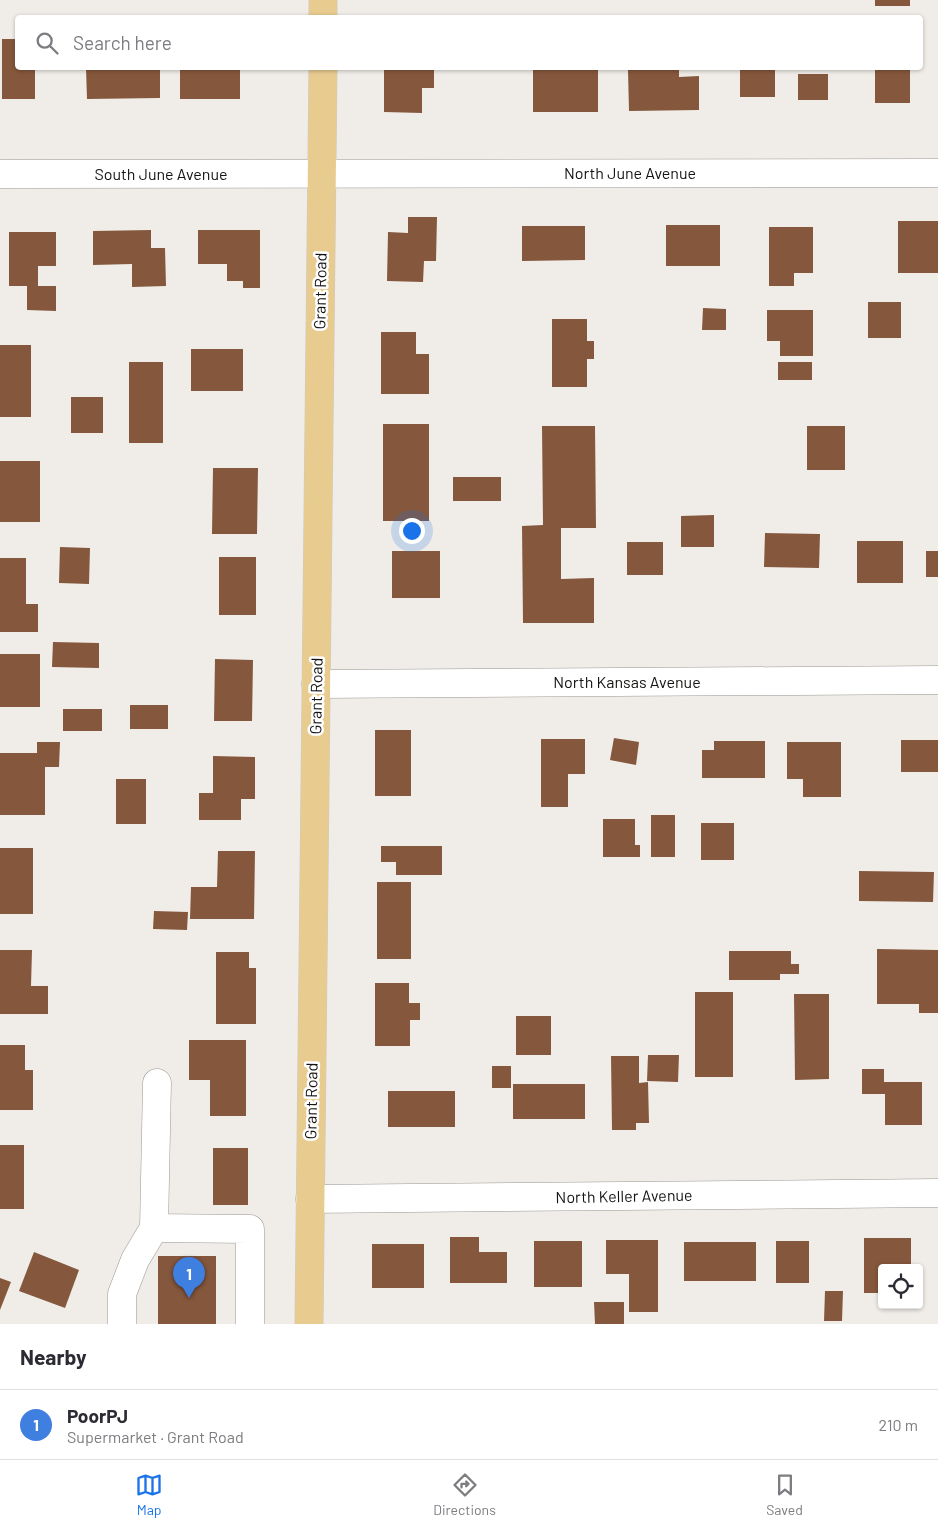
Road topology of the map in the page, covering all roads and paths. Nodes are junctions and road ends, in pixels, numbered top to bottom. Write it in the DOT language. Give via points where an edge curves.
graph roads {
  1 [pos="323,0"];
  2 [pos="323,15"];
  3 [pos="323,70"];
  4 [pos="321,173"];
  5 [pos="938,173"];
  6 [pos="0,174"];
  7 [pos="938,680"];
  8 [pos="316,684"];
  9 [pos="157,1083"];
  10 [pos="938,1193"];
  11 [pos="310,1199"];
  12 [pos="154,1228"];
  13 [pos="122,1324"];
  14 [pos="250,1324"];
  15 [pos="309,1324"];
  1 -- 2 [label="main road"];
  3 -- 4 [label="main road, Grant Road"];
  4 -- 5 [label="street, North June Avenue"];
  4 -- 6 [label="street, South June Avenue"];
  4 -- 8 [label="main road, Grant Road"];
  7 -- 8 [label="street, North Kansas Avenue"];
  8 -- 11 [label="main road, Grant Road"];
  9 -- 12 [label="street"];
  10 -- 11 [label="street, North Keller Avenue"];
  11 -- 15 [label="main road, Grant Road"];
  12 -- 13 [label="street" via="134,1260 122,1294"];
  12 -- 14 [label="street" via="250,1229"];
}
